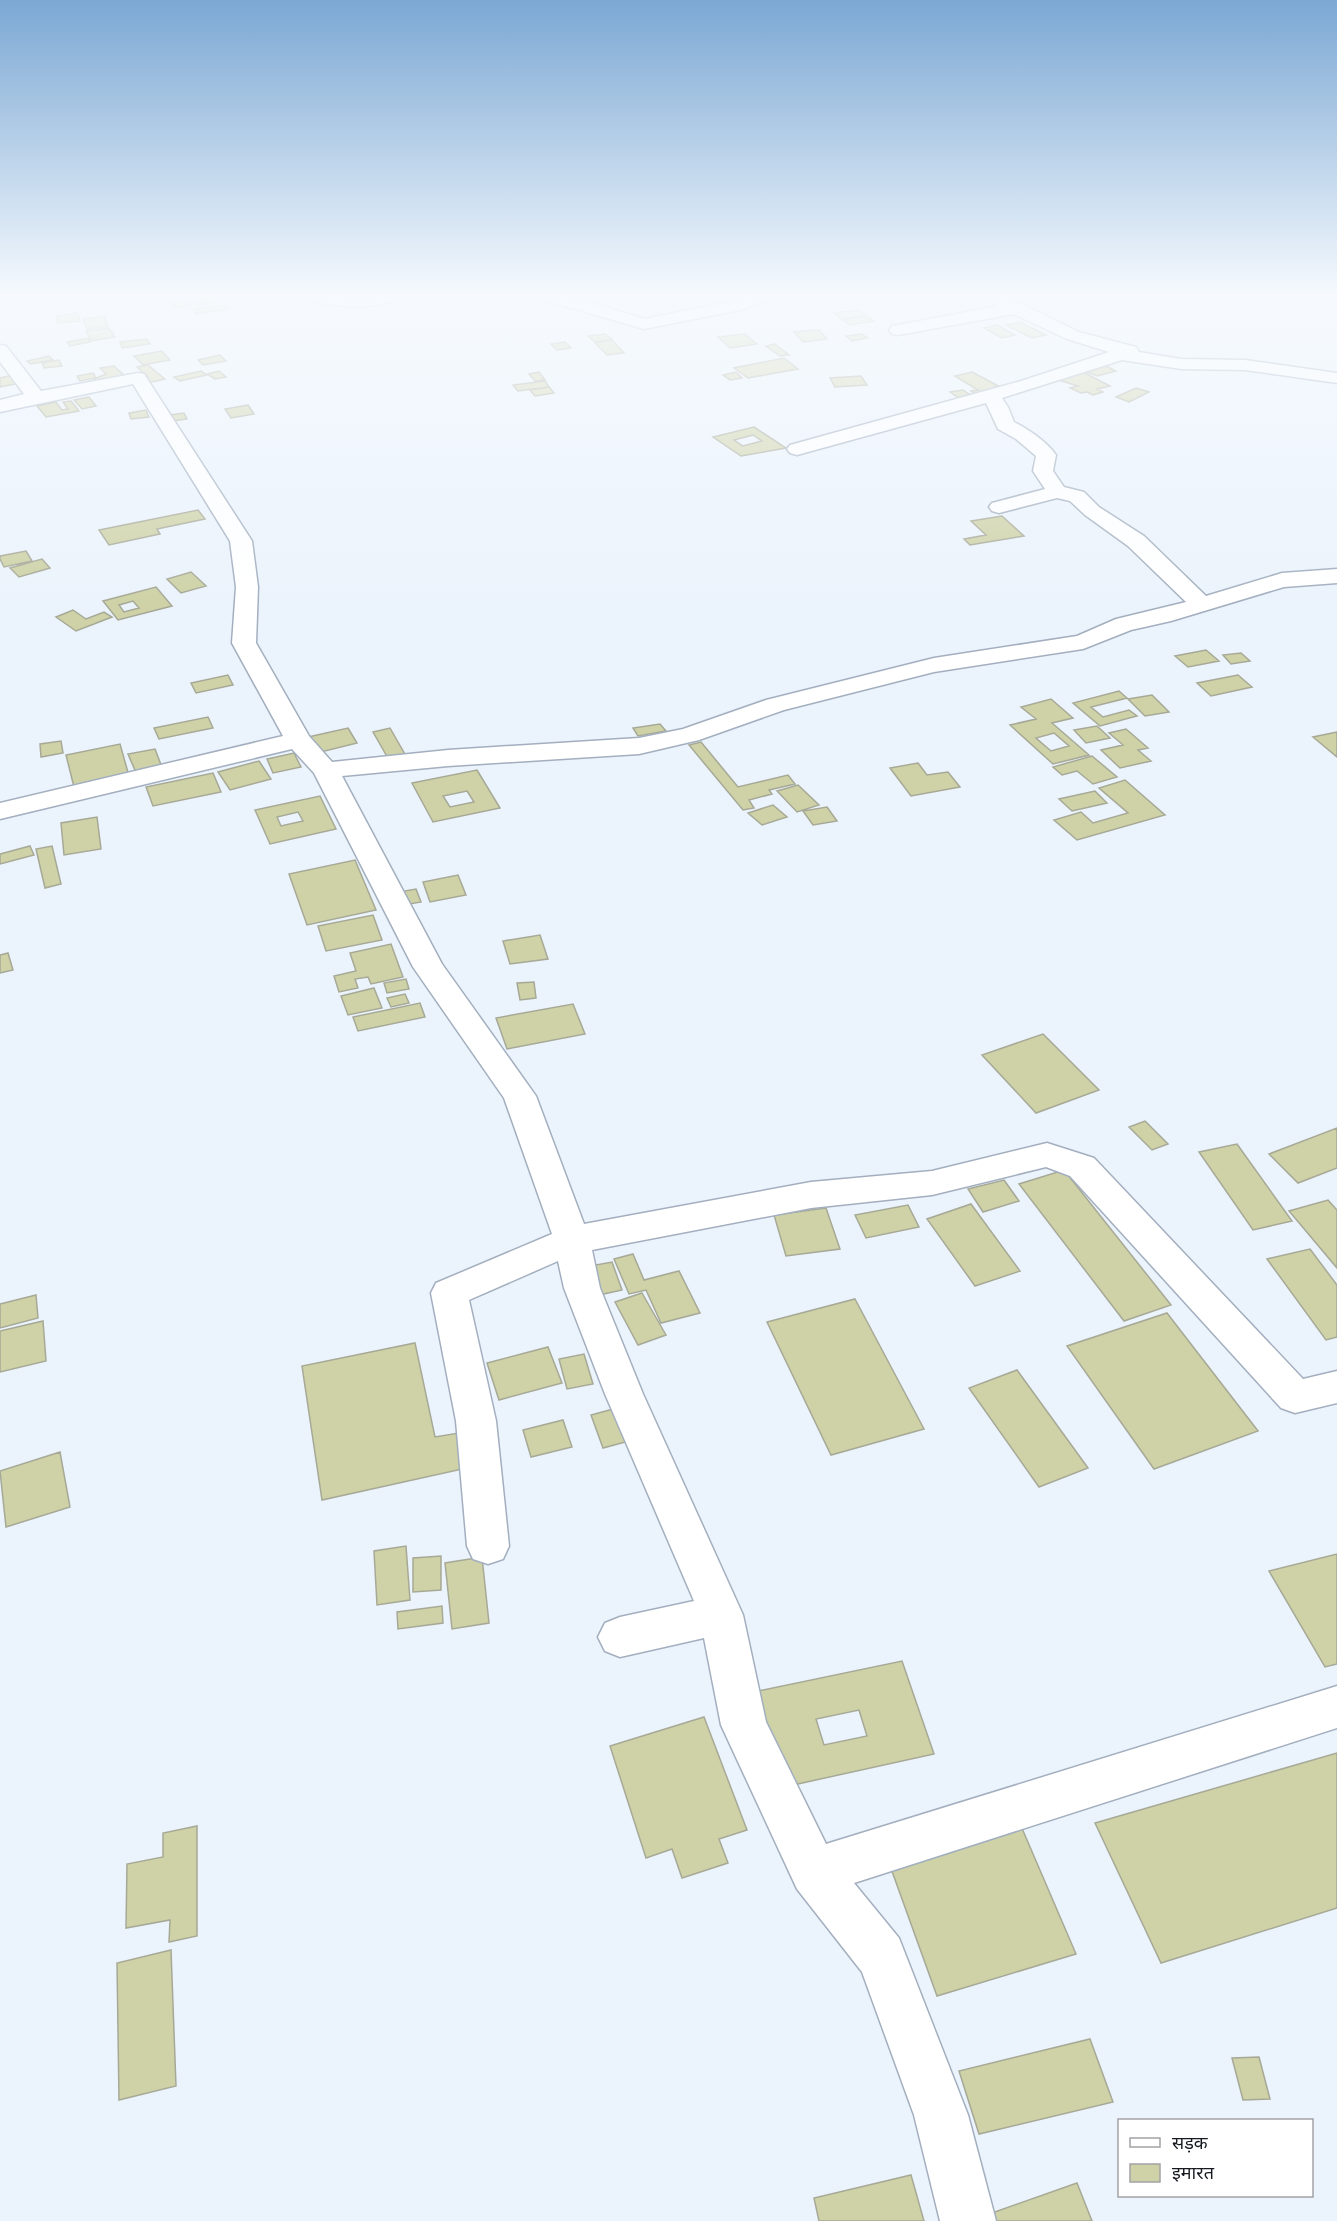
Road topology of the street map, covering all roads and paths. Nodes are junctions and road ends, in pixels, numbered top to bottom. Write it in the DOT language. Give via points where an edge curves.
graph roads {
  1 [pos="990,396"];
  2 [pos="36,397"];
  3 [pos="150,397"];
  4 [pos="988,397"];
  5 [pos="0,406"];
  6 [pos="797,449"];
  7 [pos="1057,492"];
  8 [pos="999,507"];
  9 [pos="1337,576"];
  10 [pos="1202,605"];
  11 [pos="298,740"];
  12 [pos="326,770"];
  13 [pos="0,812"];
  14 [pos="572,1240"];
  15 [pos="1337,1387"];
  16 [pos="488,1546"];
  17 [pos="721,1615"];
  18 [pos="620,1637"];
  19 [pos="1337,1707"];
  20 [pos="814,1872"];
  21 [pos="968,2221"];
  1 -- 7 [label="street" via="999,406 1005,425 1046,455 1043,471"];
  2 -- 5 [label="street"];
  3 -- 11 [label="street" via="241,541 247,587 244,643"];
  4 -- 6 [label="street"];
  7 -- 8 [label="street"];
  7 -- 10 [label="street" via="1077,496 1136,542"];
  9 -- 10 [label="street" via="1282,580"];
  10 -- 12 [label="street" via="1124,624 1083,642 934,665 775,705 690,735 639,746"];
  11 -- 12 [label="street"];
  11 -- 13 [label="street"];
  12 -- 14 [label="street" via="428,967 520,1096"];
  14 -- 15 [label="street" via="811,1195 932,1183 1047,1155 1082,1167 1295,1396"];
  14 -- 16 [label="street" via="449,1293 476,1421"];
  14 -- 17 [label="street" via="582,1288 624,1394"];
  17 -- 18 [label="street"];
  17 -- 20 [label="street" via="744,1725"];
  19 -- 20 [label="street"];
  20 -- 21 [label="street" via="882,1956 941,2115"];
}
